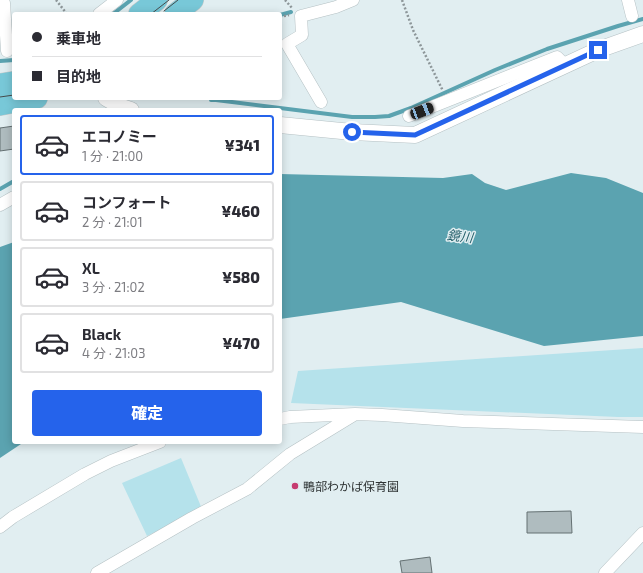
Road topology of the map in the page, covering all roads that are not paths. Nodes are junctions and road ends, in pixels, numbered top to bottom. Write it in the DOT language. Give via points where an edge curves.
graph roads {
  1 [pos="2,0"];
  2 [pos="117,0"];
  3 [pos="157,0"];
  4 [pos="192,0"];
  5 [pos="353,0"];
  6 [pos="628,0"];
  7 [pos="102,12"];
  8 [pos="142,12"];
  9 [pos="177,12"];
  10 [pos="632,16"];
  11 [pos="643,34"];
  12 [pos="7,51"];
  13 [pos="565,66"];
  14 [pos="12,82"];
  15 [pos="0,84"];
  16 [pos="26,100"];
  17 [pos="110,100"];
  18 [pos="321,102"];
  19 [pos="0,105"];
  20 [pos="125,108"];
  21 [pos="409,116"];
  22 [pos="282,125"];
  23 [pos="12,197"];
  24 [pos="0,206"];
  25 [pos="355,414"];
  26 [pos="282,419"];
  27 [pos="643,427"];
  28 [pos="155,444"];
  29 [pos="0,526"];
  30 [pos="643,533"];
  31 [pos="97,573"];
  32 [pos="605,573"];
  1 -- 12 [label="street"];
  2 -- 7 [label="street"];
  3 -- 8 [label="highway"];
  4 -- 9 [label="highway"];
  5 -- 18 [label="street" via="301,16 302,35 287,44"];
  6 -- 10 [label="street"];
  11 -- 13 [label="street" via="598,50"];
  13 -- 21 [label="street" via="557,57"];
  13 -- 22 [label="street" via="415,135"];
  14 -- 15 [label="highway"];
  16 -- 19 [label="highway"];
  17 -- 20 [label="street"];
  23 -- 24 [label="street"];
  25 -- 26 [label="street"];
  25 -- 27 [label="street" via="462,421"];
  25 -- 31 [label="street" via="290,454 248,489"];
  28 -- 29 [label="street" via="85,474"];
  30 -- 32 [label="street"];
}
